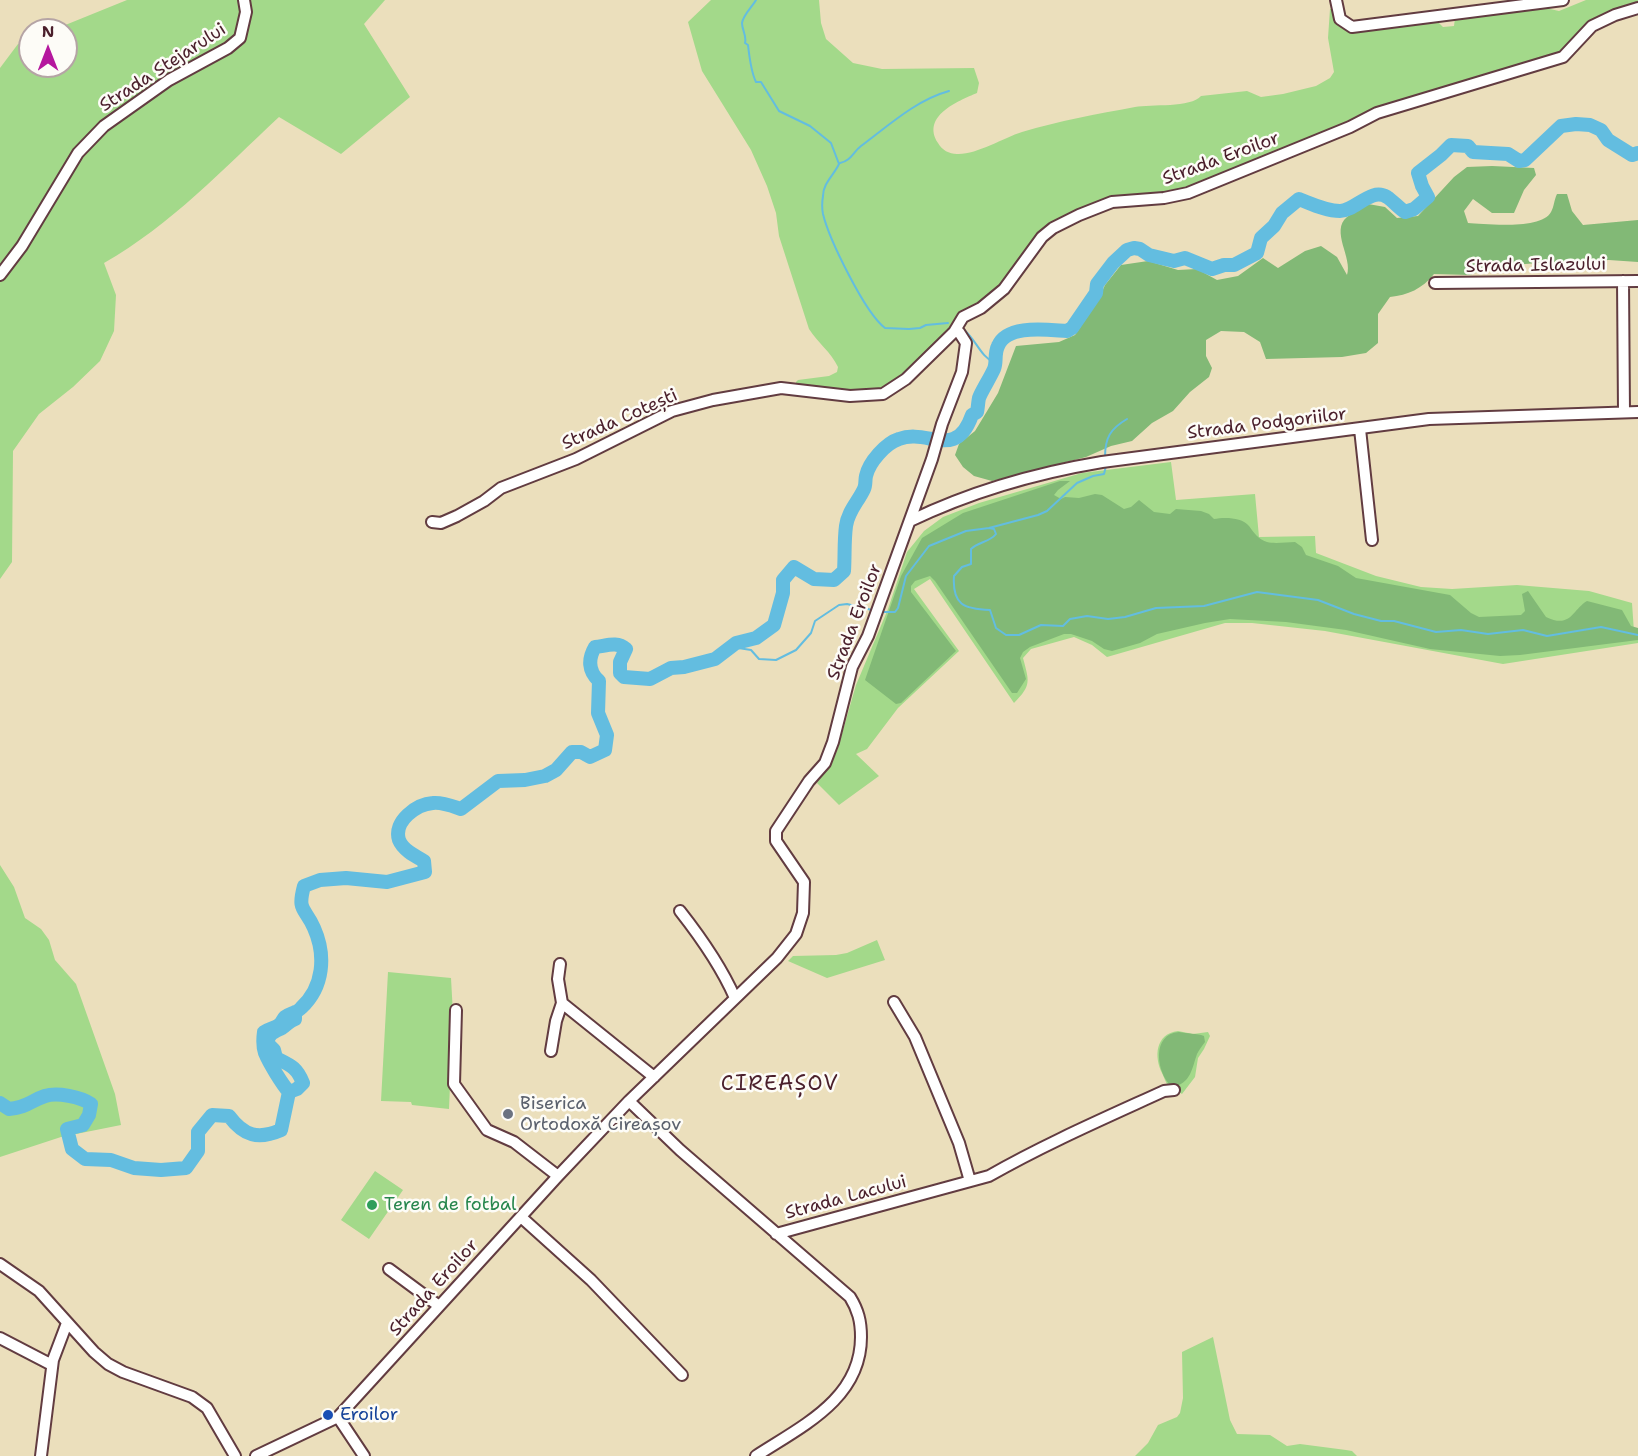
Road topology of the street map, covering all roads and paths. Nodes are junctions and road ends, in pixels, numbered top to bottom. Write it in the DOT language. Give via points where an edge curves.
graph roads {
  1 [pos="244,0"];
  2 [pos="1336,0"];
  3 [pos="1563,0"];
  4 [pos="1638,8"];
  5 [pos="0,275"];
  6 [pos="1623,281"];
  7 [pos="1638,281"];
  8 [pos="1435,283"];
  9 [pos="954,332"];
  10 [pos="1624,412"];
  11 [pos="1638,412"];
  12 [pos="1360,429"];
  13 [pos="910,521"];
  14 [pos="432,522"];
  15 [pos="1372,540"];
  16 [pos="680,911"];
  17 [pos="560,964"];
  18 [pos="735,998"];
  19 [pos="894,1002"];
  20 [pos="562,1003"];
  21 [pos="456,1010"];
  22 [pos="551,1051"];
  23 [pos="654,1077"];
  24 [pos="1174,1090"];
  25 [pos="629,1101"];
  26 [pos="558,1176"];
  27 [pos="970,1181"];
  28 [pos="520,1217"];
  29 [pos="776,1234"];
  30 [pos="0,1264"];
  31 [pos="389,1269"];
  32 [pos="439,1306"];
  33 [pos="67,1323"];
  34 [pos="0,1338"];
  35 [pos="52,1365"];
  36 [pos="682,1375"];
  37 [pos="338,1418"];
  38 [pos="41,1456"];
  39 [pos="235,1456"];
  40 [pos="256,1456"];
  41 [pos="364,1456"];
  42 [pos="756,1456"];
  1 -- 5 [label="street, Strada Stejarului" via="246,12 240,38 169,80 104,126 78,153"];
  2 -- 3 [label="street" via="1340,19 1352,27"];
  4 -- 9 [label="street, Strada Eroilor" via="1592,26 1563,57 1555,60 1377,113 1350,128 1188,193 1112,202 1079,215 1042,237 1004,289 963,317"];
  6 -- 7 [label="street, Strada Islazului"];
  6 -- 8 [label="street, Strada Islazului"];
  6 -- 10 [label="street"];
  9 -- 13 [label="street, Strada Eroilor" via="959,332 966,343 962,372"];
  9 -- 14 [label="street, Strada Cotești" via="906,379 883,394 850,396 781,388 703,402 672,411 576,459 501,488 452,519"];
  10 -- 11 [label="street, Strada Podgoriilor"];
  10 -- 12 [label="street, Strada Podgoriilor" via="1430,419"];
  12 -- 13 [label="street, Strada Podgoriilor" via="1050,471 956,500"];
  12 -- 15 [label="street"];
  13 -- 18 [label="street, Strada Eroilor" via="868,636 852,667 825,763 776,831 776,840 804,882 803,912 796,934"];
  16 -- 18 [label="street" via="704,942"];
  17 -- 20 [label="street"];
  18 -- 23 [label="street, Strada Eroilor"];
  19 -- 27 [label="street" via="915,1037 959,1143"];
  20 -- 22 [label="street"];
  20 -- 23 [label="street"];
  21 -- 26 [label="street" via="454,1084 487,1130 514,1142"];
  23 -- 25 [label="street, Strada Eroilor"];
  24 -- 27 [label="street, Strada Lacului" via="1164,1091 988,1176"];
  25 -- 26 [label="street, Strada Eroilor"];
  25 -- 29 [label="street"];
  26 -- 28 [label="street, Strada Eroilor"];
  27 -- 29 [label="street, Strada Lacului"];
  28 -- 32 [label="street, Strada Eroilor"];
  28 -- 36 [label="street" via="591,1280"];
  29 -- 42 [label="street, Strada Lacului" via="850,1297 861,1323 861,1348 849,1381 824,1411"];
  30 -- 33 [label="street" via="39,1291"];
  31 -- 32 [label="street"];
  32 -- 37 [label="street, Strada Eroilor"];
  33 -- 35 [label="street"];
  33 -- 39 [label="street" via="108,1364 192,1397 207,1408"];
  34 -- 35 [label="street"];
  35 -- 38 [label="street"];
  37 -- 40 [label="street, Strada Eroilor"];
  37 -- 41 [label="street"];
}
